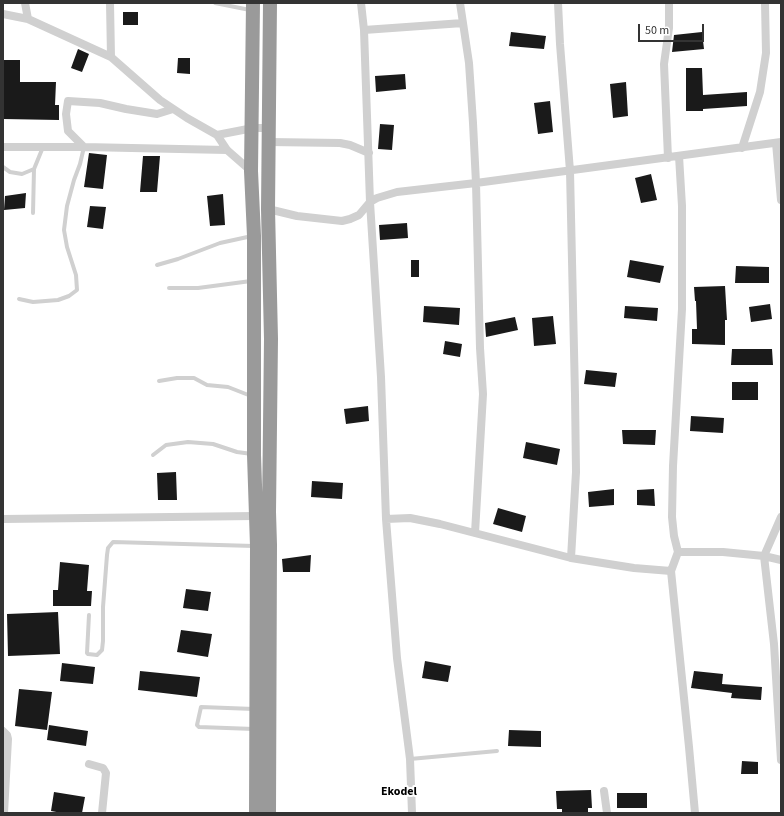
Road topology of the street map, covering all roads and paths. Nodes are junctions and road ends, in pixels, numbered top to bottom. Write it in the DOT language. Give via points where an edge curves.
graph roads {
  1 [pos="25,3"];
  2 [pos="110,3"];
  3 [pos="215,3"];
  4 [pos="270,3"];
  5 [pos="361,3"];
  6 [pos="460,3"];
  7 [pos="558,3"];
  8 [pos="669,3"];
  9 [pos="765,3"];
  10 [pos="253,7"];
  11 [pos="3,14"];
  12 [pos="28,19"];
  13 [pos="463,23"];
  14 [pos="364,30"];
  15 [pos="111,57"];
  16 [pos="173,109"];
  17 [pos="253,128"];
  18 [pos="217,135"];
  19 [pos="269,135"];
  20 [pos="778,143"];
  21 [pos="3,147"];
  22 [pos="43,147"];
  23 [pos="84,147"];
  24 [pos="742,148"];
  25 [pos="227,150"];
  26 [pos="369,153"];
  27 [pos="679,156"];
  28 [pos="668,158"];
  29 [pos="3,167"];
  30 [pos="34,170"];
  31 [pos="251,171"];
  32 [pos="570,171"];
  33 [pos="476,183"];
  34 [pos="781,200"];
  35 [pos="370,202"];
  36 [pos="268,209"];
  37 [pos="33,213"];
  38 [pos="254,236"];
  39 [pos="157,265"];
  40 [pos="254,281"];
  41 [pos="169,288"];
  42 [pos="18,299"];
  43 [pos="159,381"];
  44 [pos="255,398"];
  45 [pos="254,454"];
  46 [pos="153,455"];
  47 [pos="255,516"];
  48 [pos="781,517"];
  49 [pos="3,519"];
  50 [pos="386,519"];
  51 [pos="474,533"];
  52 [pos="257,546"];
  53 [pos="678,552"];
  54 [pos="764,556"];
  55 [pos="571,558"];
  56 [pos="781,560"];
  57 [pos="671,571"];
  58 [pos="90,614"];
  59 [pos="256,709"];
  60 [pos="256,730"];
  61 [pos="3,731"];
  62 [pos="497,751"];
  63 [pos="410,759"];
  64 [pos="781,760"];
  65 [pos="89,764"];
  66 [pos="604,791"];
  67 [pos="267,812"];
  68 [pos="4,813"];
  69 [pos="102,813"];
  70 [pos="412,813"];
  71 [pos="607,813"];
  72 [pos="695,813"];
  1 -- 12 [label="street"];
  2 -- 15 [label="street"];
  3 -- 10 [label="lane"];
  4 -- 19 [label="highway"];
  5 -- 14 [label="street"];
  6 -- 13 [label="street"];
  7 -- 32 [label="street"];
  8 -- 28 [label="street" via="669,28 664,64"];
  9 -- 24 [label="street" via="766,53 760,92"];
  10 -- 17 [label="highway"];
  11 -- 12 [label="street"];
  12 -- 15 [label="street"];
  13 -- 14 [label="street"];
  13 -- 33 [label="street" via="469,62"];
  14 -- 26 [label="street"];
  15 -- 16 [label="street"];
  16 -- 18 [label="street"];
  16 -- 23 [label="street" via="157,114 100,103 68,101 68,131"];
  17 -- 18 [label="street"];
  17 -- 19 [label="street"];
  17 -- 31 [label="highway"];
  18 -- 25 [label="street"];
  19 -- 26 [label="street" via="350,145"];
  19 -- 36 [label="highway"];
  20 -- 24 [label="street"];
  20 -- 34 [label="street"];
  21 -- 22 [label="street"];
  22 -- 23 [label="street"];
  22 -- 30 [label="lane"];
  23 -- 25 [label="street"];
  23 -- 42 [label="lane" via="67,206 64,230 76,275 76,290 58,300 33,302"];
  24 -- 27 [label="street"];
  25 -- 31 [label="street"];
  26 -- 35 [label="street"];
  27 -- 28 [label="street"];
  27 -- 53 [label="street" via="682,206 682,309 672,517"];
  28 -- 32 [label="street"];
  29 -- 30 [label="lane" via="10,172 22,174"];
  30 -- 37 [label="lane"];
  31 -- 38 [label="highway"];
  32 -- 33 [label="street"];
  32 -- 55 [label="street" via="576,472"];
  33 -- 35 [label="street" via="397,192"];
  33 -- 51 [label="street" via="483,394"];
  35 -- 36 [label="street" via="358,215 342,221 297,216"];
  35 -- 50 [label="street" via="381,377"];
  36 -- 67 [label="highway" via="271,339"];
  38 -- 39 [label="lane" via="220,243"];
  38 -- 40 [label="highway"];
  40 -- 41 [label="lane" via="198,288"];
  40 -- 44 [label="highway"];
  43 -- 44 [label="lane" via="194,378 207,385 228,387"];
  44 -- 45 [label="highway"];
  45 -- 46 [label="lane" via="237,452 214,444 188,442 166,445"];
  45 -- 47 [label="highway"];
  47 -- 49 [label="street"];
  47 -- 52 [label="highway"];
  48 -- 54 [label="street"];
  50 -- 51 [label="street" via="410,518"];
  50 -- 63 [label="street" via="397,658"];
  51 -- 55 [label="street"];
  52 -- 58 [label="lane" via="113,542 108,548 107,555 102,650 97,655 87,653"];
  52 -- 59 [label="highway"];
  53 -- 54 [label="street" via="723,552"];
  53 -- 57 [label="street"];
  54 -- 56 [label="street"];
  54 -- 64 [label="street" via="774,644"];
  55 -- 57 [label="street"];
  57 -- 72 [label="street"];
  59 -- 60 [label="highway"];
  59 -- 60 [label="lane" via="201,707 197,725"];
  60 -- 67 [label="highway"];
  61 -- 68 [label="street" via="8,739"];
  62 -- 63 [label="lane"];
  63 -- 70 [label="street"];
  65 -- 69 [label="street" via="102,768 106,773"];
  66 -- 71 [label="street"];
}
